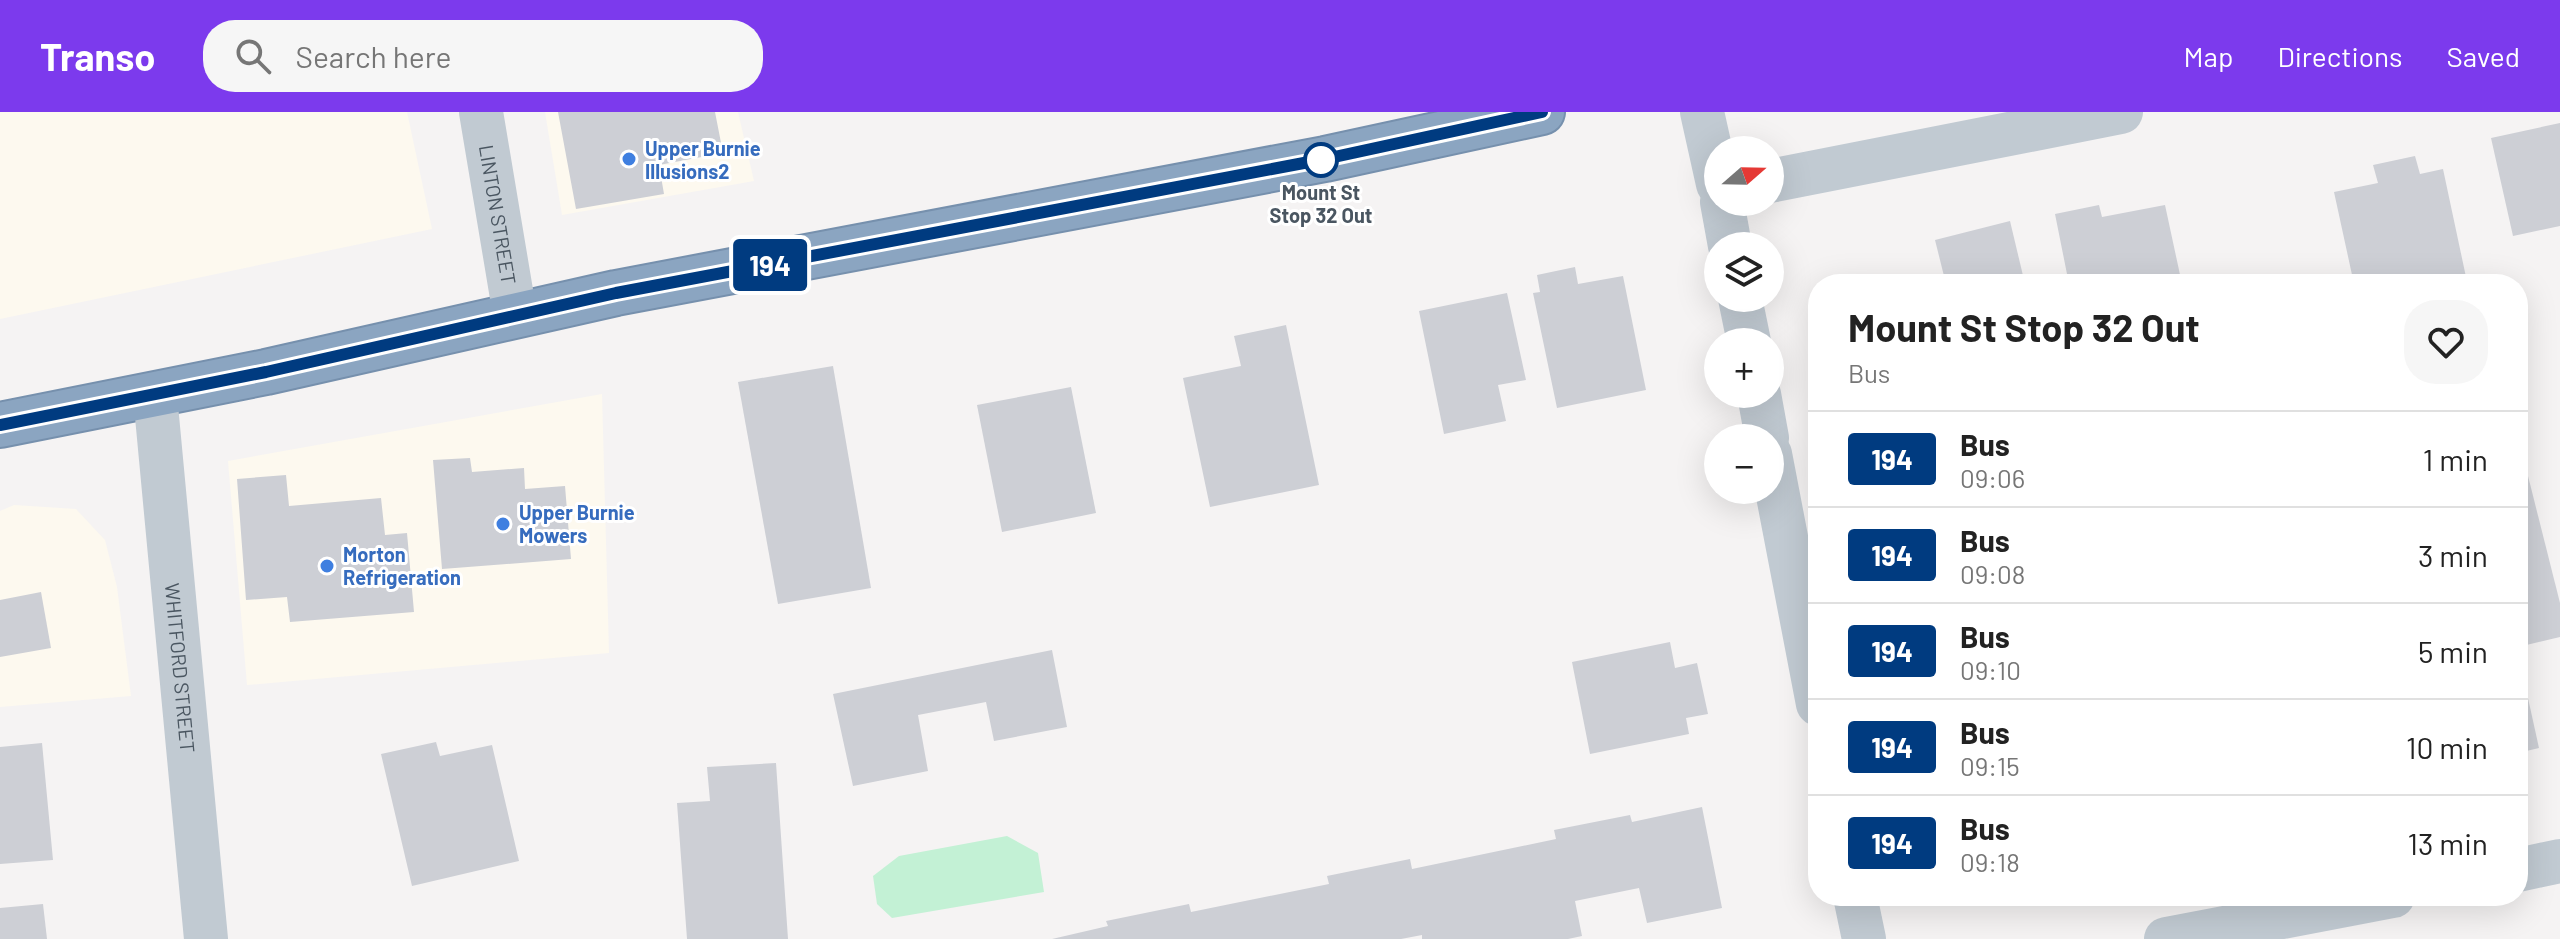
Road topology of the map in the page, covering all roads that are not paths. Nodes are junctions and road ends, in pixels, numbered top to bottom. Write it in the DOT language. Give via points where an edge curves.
graph roads {
  1 [pos="481,112"];
  2 [pos="1542,112"];
  3 [pos="1702,112"];
  4 [pos="2121,112"];
  5 [pos="1707,136"];
  6 [pos="1784,178"];
  7 [pos="515,315"];
  8 [pos="155,395"];
  9 [pos="0,425"];
  10 [pos="1780,504"];
  11 [pos="1808,652"];
  12 [pos="2560,861"];
  13 [pos="2528,868"];
  14 [pos="1857,906"];
  15 [pos="2365,913"];
  16 [pos="206,939"];
  17 [pos="1864,939"];
  18 [pos="2166,939"];
  1 -- 7 [label="street, LINTON STREET"];
  2 -- 7 [label="highway" via="1325,159"];
  3 -- 5 [label="street"];
  4 -- 6 [label="street"];
  7 -- 8 [label="highway"];
  8 -- 9 [label="highway"];
  8 -- 16 [label="street, WHITFORD STREET"];
  10 -- 11 [label="street"];
  12 -- 13 [label="street"];
  14 -- 17 [label="street"];
  15 -- 18 [label="street"];
}
